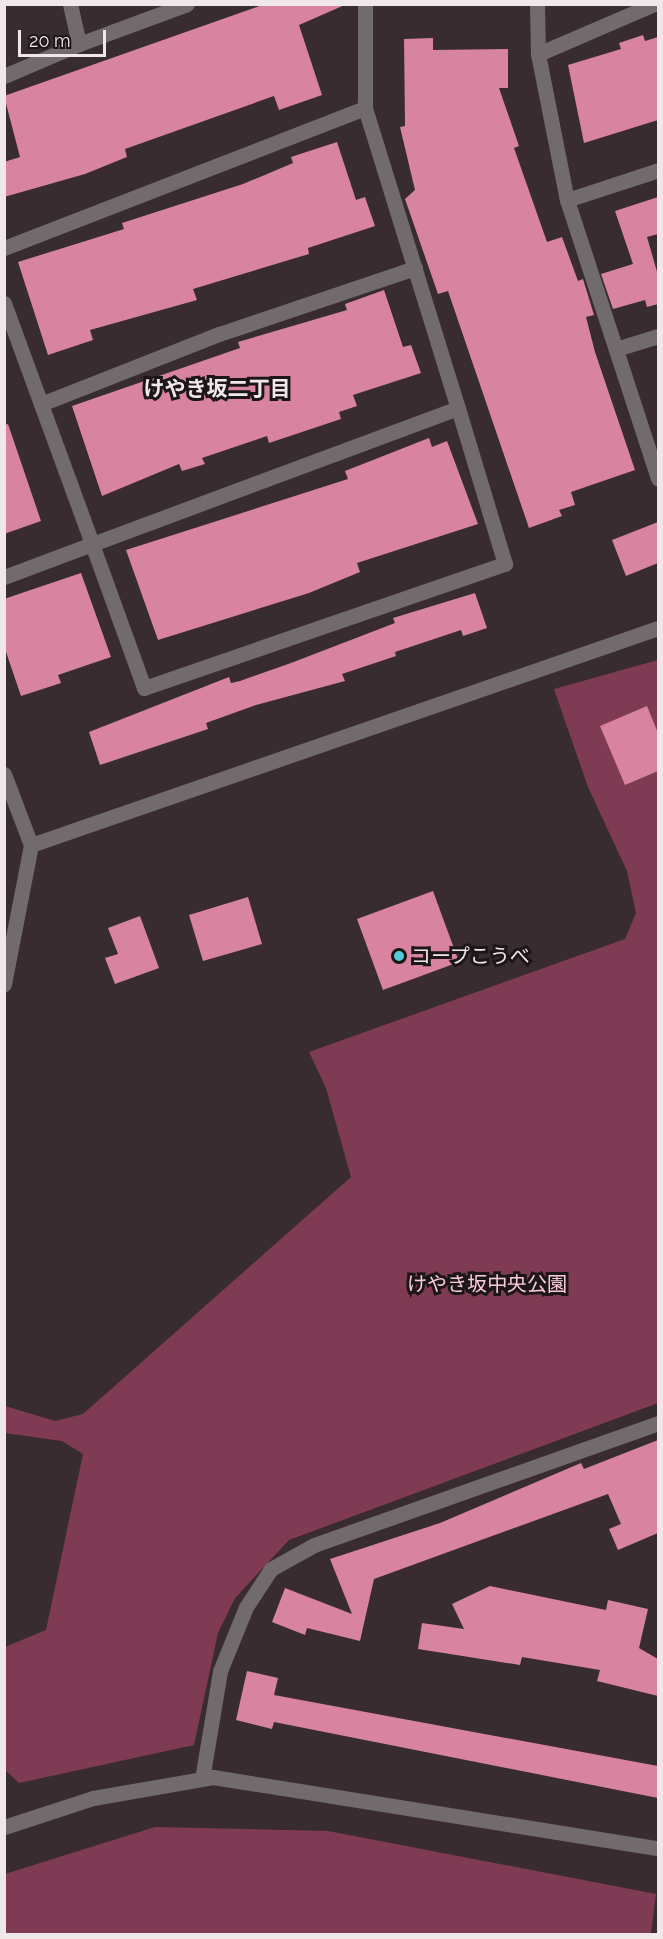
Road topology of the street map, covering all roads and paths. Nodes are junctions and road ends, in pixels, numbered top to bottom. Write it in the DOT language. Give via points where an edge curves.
graph roads {
  1 [pos="70,4"];
  2 [pos="187,4"];
  3 [pos="365,4"];
  4 [pos="537,4"];
  5 [pos="654,4"];
  6 [pos="79,44"];
  7 [pos="538,54"];
  8 [pos="4,76"];
  9 [pos="365,108"];
  10 [pos="658,170"];
  11 [pos="567,200"];
  12 [pos="4,248"];
  13 [pos="415,268"];
  14 [pos="4,303"];
  15 [pos="658,336"];
  16 [pos="616,349"];
  17 [pos="41,404"];
  18 [pos="458,408"];
  19 [pos="658,478"];
  20 [pos="92,544"];
  21 [pos="4,577"];
  22 [pos="658,628"];
  23 [pos="4,774"];
  24 [pos="31,845"];
  25 [pos="4,984"];
  26 [pos="658,1423"];
  27 [pos="201,1779"];
  28 [pos="4,1827"];
  29 [pos="658,1848"];
  1 -- 6 [label="street"];
  2 -- 6 [label="street"];
  3 -- 9 [label="street"];
  4 -- 7 [label="street"];
  5 -- 7 [label="street"];
  6 -- 8 [label="street"];
  7 -- 11 [label="street"];
  9 -- 12 [label="street"];
  9 -- 13 [label="street"];
  10 -- 11 [label="street"];
  11 -- 16 [label="street"];
  13 -- 17 [label="street" via="219,334"];
  13 -- 18 [label="street"];
  14 -- 17 [label="street"];
  15 -- 16 [label="street"];
  16 -- 19 [label="street"];
  17 -- 20 [label="street"];
  18 -- 20 [label="street"];
  18 -- 20 [label="street" via="505,564 144,688"];
  20 -- 21 [label="street"];
  22 -- 24 [label="street"];
  23 -- 24 [label="street"];
  24 -- 25 [label="street"];
  26 -- 27 [label="street" via="314,1545 271,1569 246,1607 220,1671"];
  27 -- 28 [label="street" via="93,1798"];
  27 -- 29 [label="street"];
}
